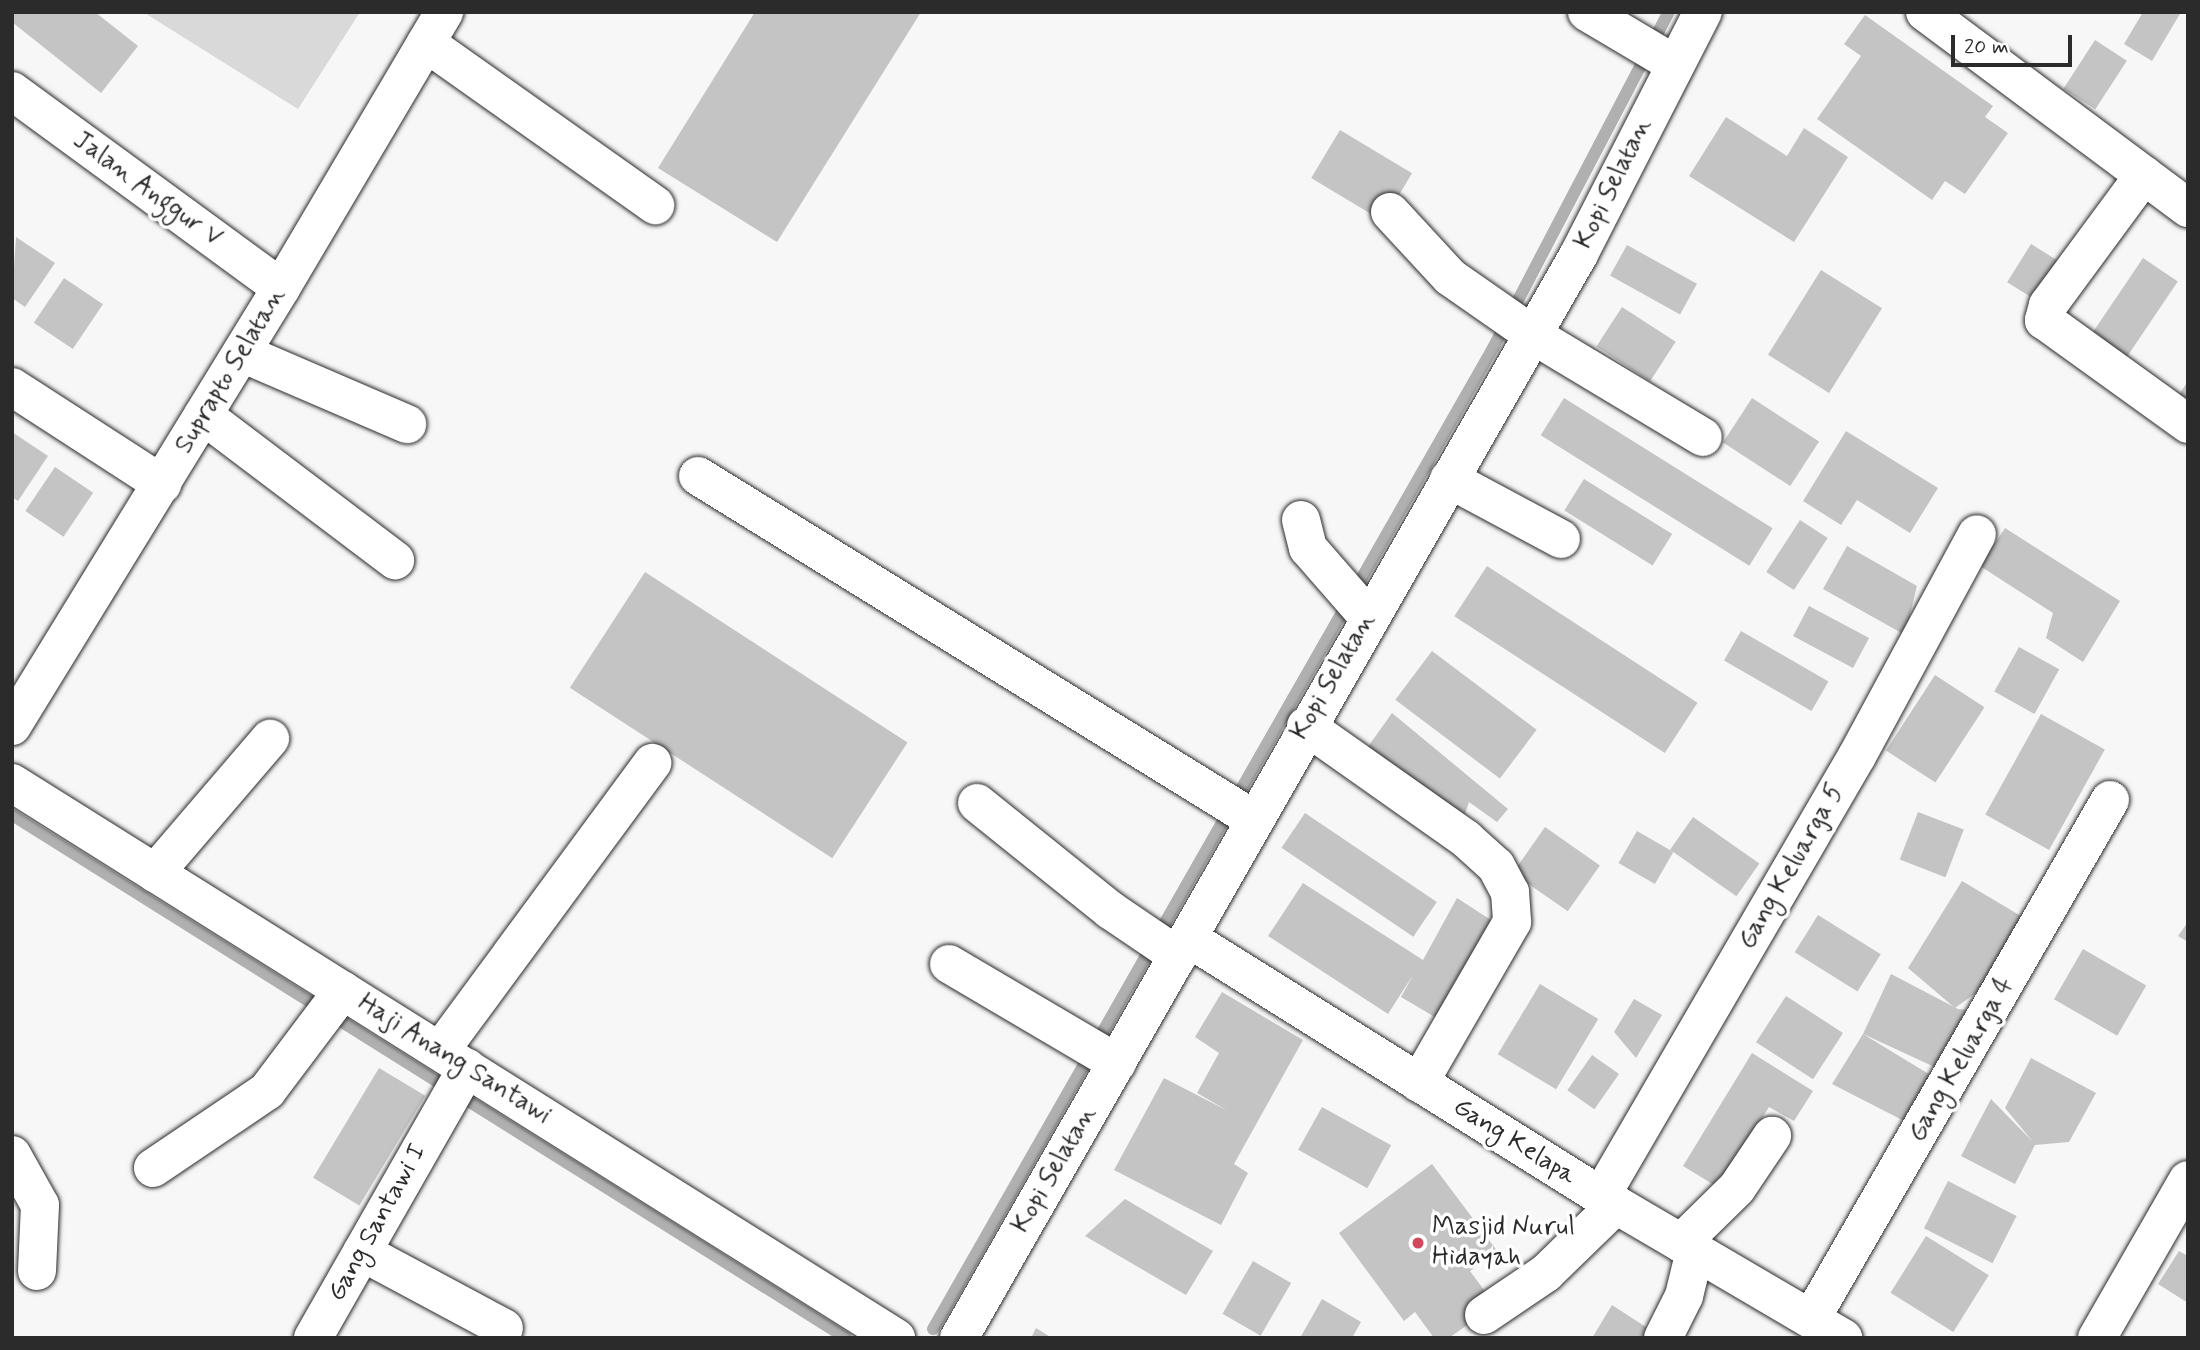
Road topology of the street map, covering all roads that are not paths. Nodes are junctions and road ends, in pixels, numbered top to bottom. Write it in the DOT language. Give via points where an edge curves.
graph roads {
  1 [pos="1587,12"];
  2 [pos="1703,12"];
  3 [pos="1925,12"];
  4 [pos="435,28"];
  5 [pos="1673,63"];
  6 [pos="12,92"];
  7 [pos="2144,175"];
  8 [pos="655,205"];
  9 [pos="2188,208"];
  10 [pos="1390,212"];
  11 [pos="281,288"];
  12 [pos="1532,335"];
  13 [pos="242,353"];
  14 [pos="12,387"];
  15 [pos="203,415"];
  16 [pos="407,424"];
  17 [pos="2188,424"];
  18 [pos="1703,437"];
  19 [pos="698,476"];
  20 [pos="1449,479"];
  21 [pos="162,484"];
  22 [pos="1301,520"];
  23 [pos="1977,534"];
  24 [pos="1561,539"];
  25 [pos="394,560"];
  26 [pos="1369,618"];
  27 [pos="12,726"];
  28 [pos="1306,726"];
  29 [pos="270,738"];
  30 [pos="652,763"];
  31 [pos="12,783"];
  32 [pos="2110,800"];
  33 [pos="977,803"];
  34 [pos="1246,815"];
  35 [pos="155,873"];
  36 [pos="1183,947"];
  37 [pos="949,964"];
  38 [pos="343,990"];
  39 [pos="1117,1063"];
  40 [pos="452,1077"];
  41 [pos="1419,1083"];
  42 [pos="1773,1136"];
  43 [pos="12,1155"];
  44 [pos="153,1168"];
  45 [pos="2188,1181"];
  46 [pos="1609,1201"];
  47 [pos="1688,1247"];
  48 [pos="362,1252"];
  49 [pos="37,1271"];
  50 [pos="1484,1315"];
  51 [pos="1811,1319"];
  52 [pos="504,1328"];
  53 [pos="313,1338"];
  54 [pos="896,1338"];
  55 [pos="959,1338"];
  56 [pos="1663,1338"];
  57 [pos="1843,1338"];
  58 [pos="2097,1338"];
  1 -- 5 [label="street"];
  2 -- 5 [label="street, Kopi Selatan"];
  3 -- 7 [label="street"];
  4 -- 8 [label="street"];
  4 -- 11 [label="street, Suprapto Selatan"];
  5 -- 12 [label="street, Kopi Selatan" via="1579,254"];
  6 -- 11 [label="street, Jalan Anggur V"];
  7 -- 9 [label="street"];
  7 -- 17 [label="street" via="2049,305 2044,320"];
  10 -- 12 [label="street" via="1450,277"];
  11 -- 13 [label="street, Suprapto Selatan"];
  12 -- 18 [label="street"];
  12 -- 20 [label="street, Kopi Selatan"];
  13 -- 15 [label="street, Suprapto Selatan"];
  13 -- 16 [label="street"];
  14 -- 21 [label="street"];
  15 -- 21 [label="street, Suprapto Selatan"];
  15 -- 25 [label="street"];
  19 -- 34 [label="street"];
  20 -- 24 [label="street"];
  20 -- 26 [label="street, Kopi Selatan"];
  21 -- 27 [label="street, Suprapto Selatan"];
  22 -- 26 [label="street" via="1308,548"];
  23 -- 46 [label="street, Gang Keluarga 5"];
  26 -- 28 [label="street, Kopi Selatan"];
  28 -- 34 [label="street, Kopi Selatan"];
  28 -- 41 [label="street" via="1466,839 1496,866 1510,892 1512,922"];
  29 -- 35 [label="street"];
  30 -- 40 [label="street, Gang Santawi I"];
  31 -- 35 [label="street, Haji Anang Santawi"];
  32 -- 51 [label="street, Gang Keluarga 4"];
  33 -- 36 [label="street, Gang Kelapa" via="1110,910"];
  34 -- 36 [label="street, Kopi Selatan"];
  35 -- 38 [label="street, Haji Anang Santawi"];
  36 -- 39 [label="street, Kopi Selatan"];
  36 -- 41 [label="street, Gang Kelapa"];
  37 -- 39 [label="street"];
  38 -- 40 [label="street, Haji Anang Santawi"];
  38 -- 44 [label="street" via="267,1091"];
  39 -- 55 [label="street, Kopi Selatan"];
  40 -- 48 [label="street, Gang Santawi I"];
  40 -- 54 [label="street, Haji Anang Santawi"];
  41 -- 46 [label="street, Gang Kelapa"];
  42 -- 47 [label="street"];
  43 -- 49 [label="street" via="40,1205"];
  45 -- 58 [label="street"];
  46 -- 47 [label="street, Gang Kelapa"];
  46 -- 50 [label="street, Gang Keluarga 5" via="1546,1273"];
  47 -- 51 [label="street, Gang Kelapa"];
  47 -- 56 [label="street" via="1684,1296"];
  48 -- 52 [label="street"];
  48 -- 53 [label="street, Gang Santawi I"];
  51 -- 57 [label="street, Gang Kelapa"];
}
